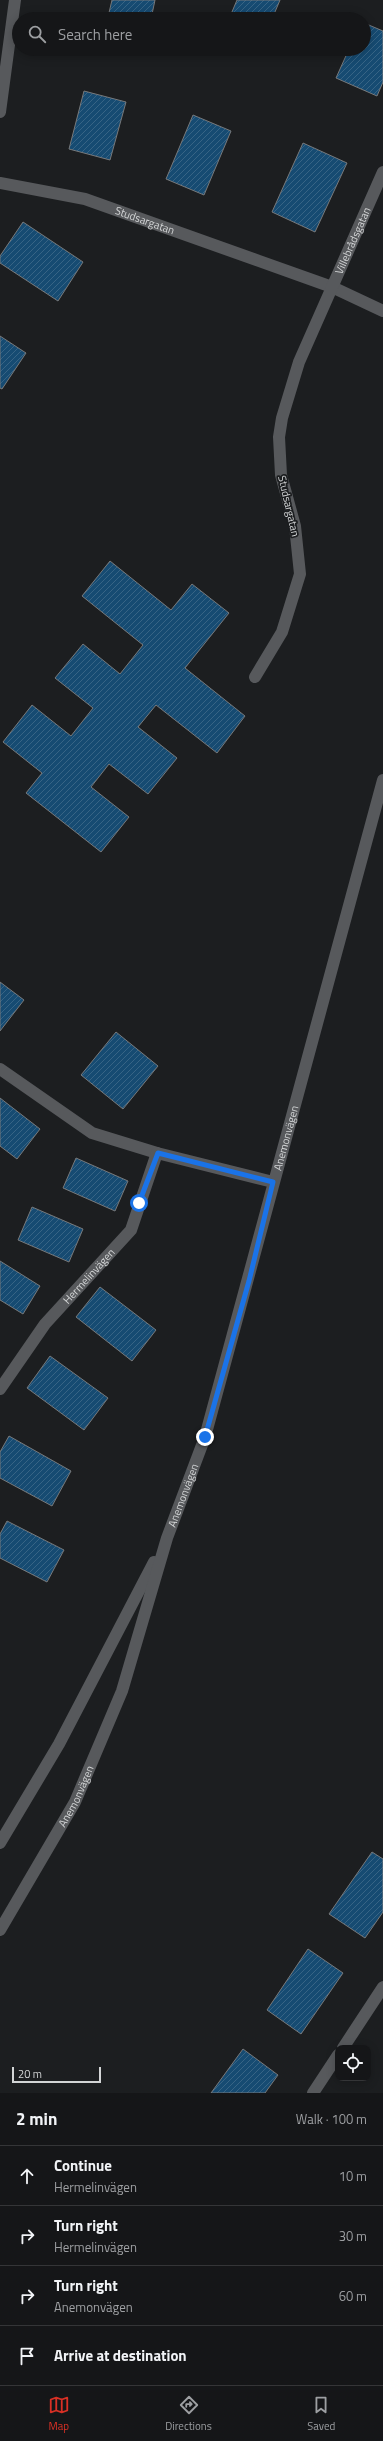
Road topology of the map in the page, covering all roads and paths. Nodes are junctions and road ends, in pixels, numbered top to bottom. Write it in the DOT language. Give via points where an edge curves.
graph roads {
  1 [pos="15,0"];
  2 [pos="13,12"];
  3 [pos="12,22"];
  4 [pos="0,112"];
  5 [pos="383,172"];
  6 [pos="0,183"];
  7 [pos="332,287"];
  8 [pos="383,311"];
  9 [pos="255,677"];
  10 [pos="383,780"];
  11 [pos="0,1069"];
  12 [pos="158,1153"];
  13 [pos="273,1182"];
  14 [pos="0,1389"];
  15 [pos="167,1538"];
  16 [pos="0,1843"];
  17 [pos="0,1930"];
  18 [pos="383,1987"];
  19 [pos="345,2045"];
  20 [pos="335,2060"];
  21 [pos="313,2093"];
  1 -- 2 [label="street"];
  3 -- 4 [label="street"];
  5 -- 7 [label="street, Villebrådsgatan"];
  6 -- 7 [label="street, Studsargatan" via="85,199 168,226"];
  7 -- 8 [label="street, Studsargatan"];
  7 -- 9 [label="street, Studsargatan" via="300,362 282,418 279,437 281,475 295,526 300,574 282,632"];
  10 -- 13 [label="street, Anemonvägen"];
  11 -- 12 [label="street" via="92,1133"];
  12 -- 13 [label="street"];
  12 -- 14 [label="street, Hermelinvägen" via="131,1230 46,1324"];
  13 -- 15 [label="street, Anemonvägen" via="249,1281 205,1437"];
  15 -- 16 [label="street, Anemonvägen" via="59,1744"];
  15 -- 17 [label="street, Anemonvägen" via="122,1691 75,1802"];
  18 -- 19 [label="street"];
  20 -- 21 [label="street"];
}
